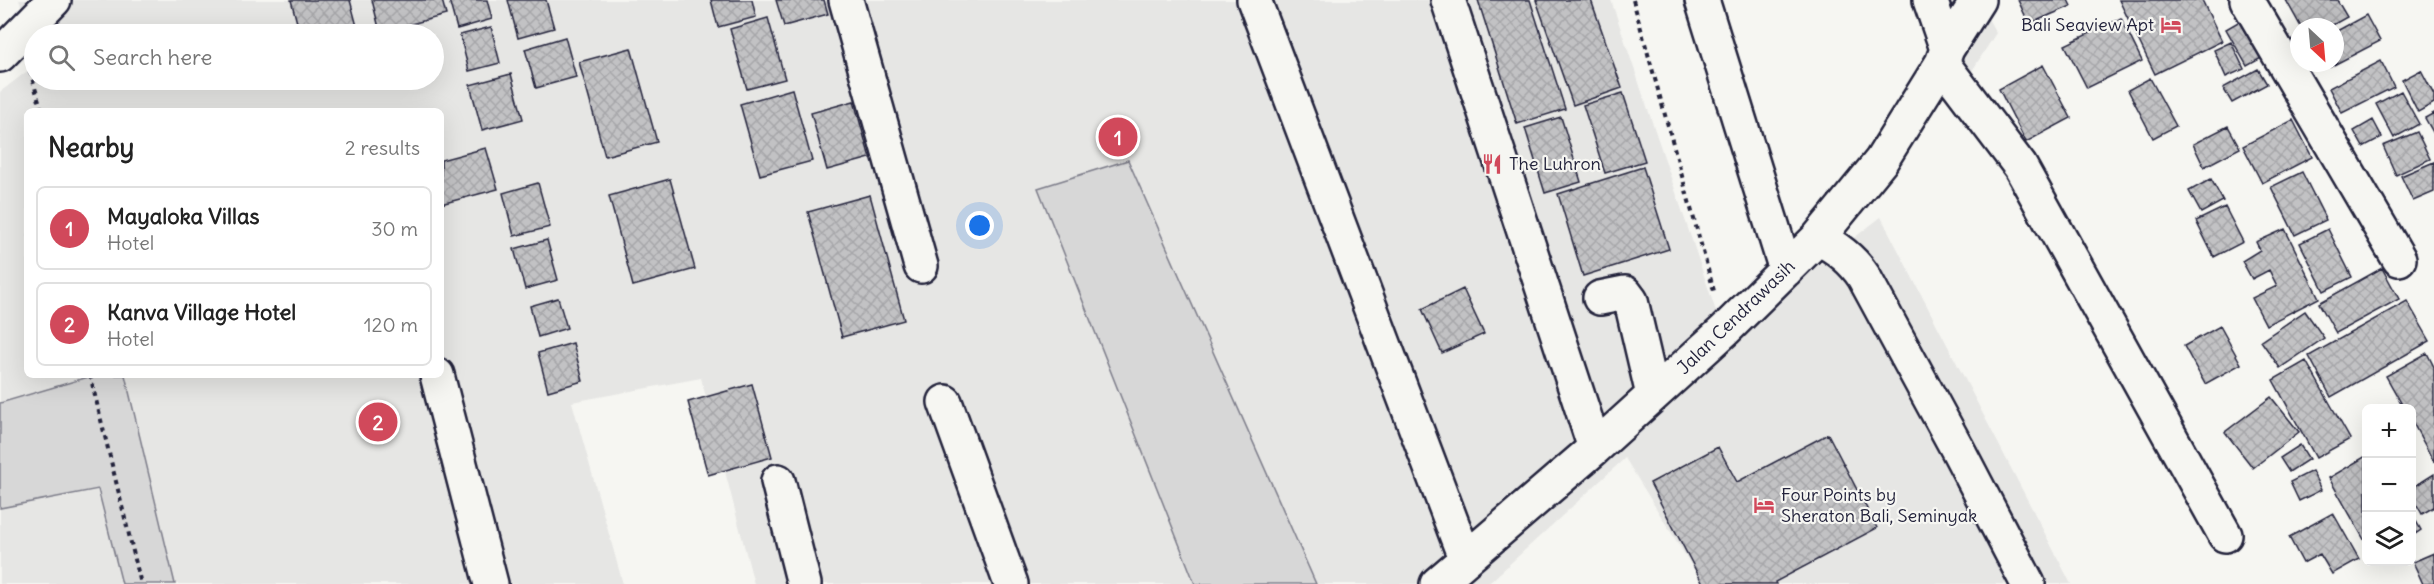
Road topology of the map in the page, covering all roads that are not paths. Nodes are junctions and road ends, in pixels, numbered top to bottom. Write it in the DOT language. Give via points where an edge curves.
graph roads {
  1 [pos="54,0"];
  2 [pos="846,0"];
  3 [pos="1254,0"];
  4 [pos="1448,0"];
  5 [pos="1702,0"];
  6 [pos="1930,0"];
  7 [pos="1978,0"];
  8 [pos="2247,0"];
  9 [pos="28,24"];
  10 [pos="24,28"];
  11 [pos="2,48"];
  12 [pos="1945,56"];
  13 [pos="1818,238"];
  14 [pos="2399,259"];
  15 [pos="921,266"];
  16 [pos="1786,270"];
  17 [pos="1600,298"];
  18 [pos="438,378"];
  19 [pos="1653,395"];
  20 [pos="945,402"];
  21 [pos="1595,448"];
  22 [pos="778,481"];
  23 [pos="2225,536"];
  24 [pos="1465,558"];
  25 [pos="491,584"];
  26 [pos="804,584"];
  27 [pos="1011,584"];
  28 [pos="1437,584"];
  29 [pos="2028,584"];
  1 -- 9 [label="street"];
  2 -- 15 [label="street"];
  3 -- 24 [label="street"];
  4 -- 21 [label="street"];
  5 -- 16 [label="street"];
  6 -- 12 [label="street"];
  7 -- 12 [label="street, Jalan Cendrawasih"];
  8 -- 14 [label="street"];
  10 -- 11 [label="street"];
  12 -- 13 [label="street, Jalan Cendrawasih" via="1881,161"];
  12 -- 23 [label="street" via="2020,165"];
  13 -- 16 [label="street, Jalan Cendrawasih"];
  13 -- 29 [label="street" via="1850,260 1864,277"];
  16 -- 19 [label="street, Jalan Cendrawasih"];
  17 -- 19 [label="street" via="1624,293 1631,301"];
  18 -- 25 [label="street"];
  19 -- 21 [label="street, Jalan Cendrawasih"];
  20 -- 27 [label="street"];
  21 -- 24 [label="street, Jalan Cendrawasih"];
  22 -- 26 [label="street"];
  24 -- 28 [label="street, Jalan Cendrawasih"];
}
